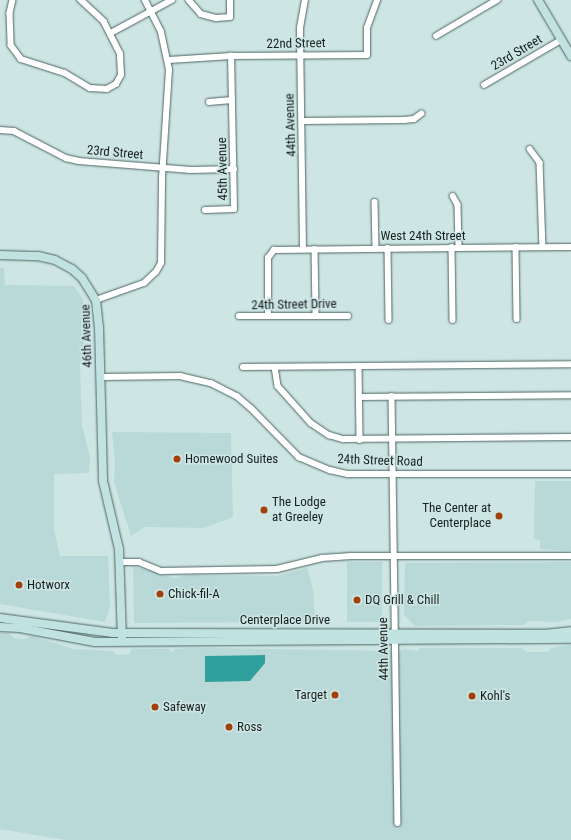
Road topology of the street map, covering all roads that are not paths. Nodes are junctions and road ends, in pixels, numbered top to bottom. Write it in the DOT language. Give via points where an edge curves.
graph roads {
  1 [pos="13,0"];
  2 [pos="80,0"];
  3 [pos="145,0"];
  4 [pos="172,0"];
  5 [pos="189,0"];
  6 [pos="230,0"];
  7 [pos="305,0"];
  8 [pos="377,0"];
  9 [pos="497,0"];
  10 [pos="538,0"];
  11 [pos="152,11"];
  12 [pos="111,32"];
  13 [pos="436,36"];
  14 [pos="561,40"];
  15 [pos="301,55"];
  16 [pos="232,56"];
  17 [pos="571,56"];
  18 [pos="169,60"];
  19 [pos="484,86"];
  20 [pos="232,100"];
  21 [pos="209,102"];
  22 [pos="421,114"];
  23 [pos="303,122"];
  24 [pos="0,130"];
  25 [pos="530,149"];
  26 [pos="163,168"];
  27 [pos="234,169"];
  28 [pos="453,196"];
  29 [pos="375,202"];
  30 [pos="205,210"];
  31 [pos="452,247"];
  32 [pos="459,247"];
  33 [pos="516,247"];
  34 [pos="544,247"];
  35 [pos="571,247"];
  36 [pos="376,248"];
  37 [pos="388,248"];
  38 [pos="303,249"];
  39 [pos="315,249"];
  40 [pos="0,255"];
  41 [pos="96,300"];
  42 [pos="239,316"];
  43 [pos="268,316"];
  44 [pos="316,316"];
  45 [pos="348,316"];
  46 [pos="517,319"];
  47 [pos="389,320"];
  48 [pos="453,320"];
  49 [pos="571,364"];
  50 [pos="359,366"];
  51 [pos="243,367"];
  52 [pos="275,367"];
  53 [pos="101,377"];
  54 [pos="571,395"];
  55 [pos="360,396"];
  56 [pos="392,396"];
  57 [pos="571,437"];
  58 [pos="360,440"];
  59 [pos="393,440"];
  60 [pos="393,474"];
  61 [pos="571,474"];
  62 [pos="394,556"];
  63 [pos="571,556"];
  64 [pos="121,562"];
  65 [pos="0,618"];
  66 [pos="0,627"];
  67 [pos="571,631"];
  68 [pos="395,632"];
  69 [pos="122,633"];
  70 [pos="571,640"];
  71 [pos="395,641"];
  72 [pos="122,642"];
  73 [pos="398,823"];
  1 -- 12 [label="street" via="10,13 10,40 16,54 24,61 64,73 96,90 111,87 121,75 120,54"];
  2 -- 12 [label="street" via="95,12"];
  3 -- 11 [label="street, 46th Avenue"];
  4 -- 11 [label="street"];
  5 -- 6 [label="street" via="198,12 206,17 230,17"];
  7 -- 15 [label="street, 44th Avenue" via="300,28"];
  8 -- 15 [label="street, 22nd Street" via="367,28 367,55"];
  9 -- 13 [label="street"];
  10 -- 14 [label="street"];
  11 -- 12 [label="street"];
  11 -- 18 [label="street, 46th Avenue" via="162,32"];
  14 -- 17 [label="street"];
  14 -- 19 [label="street, 23rd Street"];
  15 -- 16 [label="street, 22nd Street"];
  15 -- 23 [label="street, 44th Avenue"];
  16 -- 18 [label="street, 22nd Street"];
  16 -- 20 [label="street, 45th Avenue"];
  18 -- 26 [label="street, 46th Avenue" via="170,87"];
  20 -- 21 [label="street"];
  20 -- 27 [label="street, 45th Avenue"];
  22 -- 23 [label="street" via="414,119 404,120"];
  23 -- 38 [label="street, 44th Avenue"];
  24 -- 26 [label="street, 23rd Street" via="24,136 66,158"];
  25 -- 34 [label="street" via="540,163"];
  26 -- 27 [label="street, 23rd Street"];
  26 -- 41 [label="street, 46th Avenue" via="161,262 156,272 144,283"];
  27 -- 30 [label="street, 45th Avenue" via="234,209"];
  28 -- 32 [label="street" via="458,205"];
  29 -- 36 [label="street"];
  31 -- 32 [label="street, West 24th Street"];
  31 -- 37 [label="street, West 24th Street"];
  31 -- 48 [label="street"];
  32 -- 33 [label="street, West 24th Street"];
  33 -- 34 [label="street, West 24th Street"];
  33 -- 46 [label="street"];
  34 -- 35 [label="street, West 24th Street"];
  36 -- 37 [label="street, West 24th Street"];
  36 -- 39 [label="street, West 24th Street"];
  37 -- 47 [label="street"];
  38 -- 39 [label="street, West 24th Street"];
  38 -- 43 [label="street, West 24th Street" via="274,250 268,258"];
  39 -- 44 [label="street"];
  40 -- 41 [label="street" via="38,256 55,260 72,268"];
  41 -- 53 [label="street, 46th Avenue"];
  42 -- 43 [label="street, 24th Street Drive"];
  43 -- 44 [label="street, 24th Street Drive"];
  44 -- 45 [label="street, 24th Street Drive"];
  49 -- 50 [label="street"];
  50 -- 52 [label="street"];
  50 -- 55 [label="street"];
  51 -- 52 [label="street"];
  52 -- 58 [label="street" via="278,386 311,423 330,435"];
  53 -- 60 [label="street, 24th Street Road" via="180,376 211,383 237,396 286,446 314,465 348,474"];
  53 -- 64 [label="street, 46th Avenue" via="103,481"];
  54 -- 56 [label="street"];
  55 -- 56 [label="street"];
  55 -- 58 [label="street"];
  56 -- 59 [label="street, 44th Avenue"];
  57 -- 59 [label="street"];
  58 -- 59 [label="street"];
  59 -- 60 [label="street, 44th Avenue"];
  60 -- 61 [label="street, 24th Street Road"];
  60 -- 62 [label="street, 44th Avenue"];
  62 -- 63 [label="street"];
  62 -- 64 [label="street" via="322,558 290,567 269,569 161,571 139,562"];
  62 -- 68 [label="street, 44th Avenue"];
  64 -- 69 [label="street, 46th Avenue"];
  65 -- 69 [label="street, Centerplace Drive" via="21,619 91,632"];
  66 -- 72 [label="street, Centerplace Drive" via="20,628 95,642"];
  67 -- 68 [label="street, Centerplace Drive" via="544,634"];
  68 -- 69 [label="street, Centerplace Drive"];
  68 -- 71 [label="street, 44th Avenue"];
  69 -- 72 [label="street, 46th Avenue"];
  70 -- 71 [label="street, Centerplace Drive"];
  71 -- 72 [label="street, Centerplace Drive"];
  71 -- 73 [label="street, 44th Avenue"];
}
